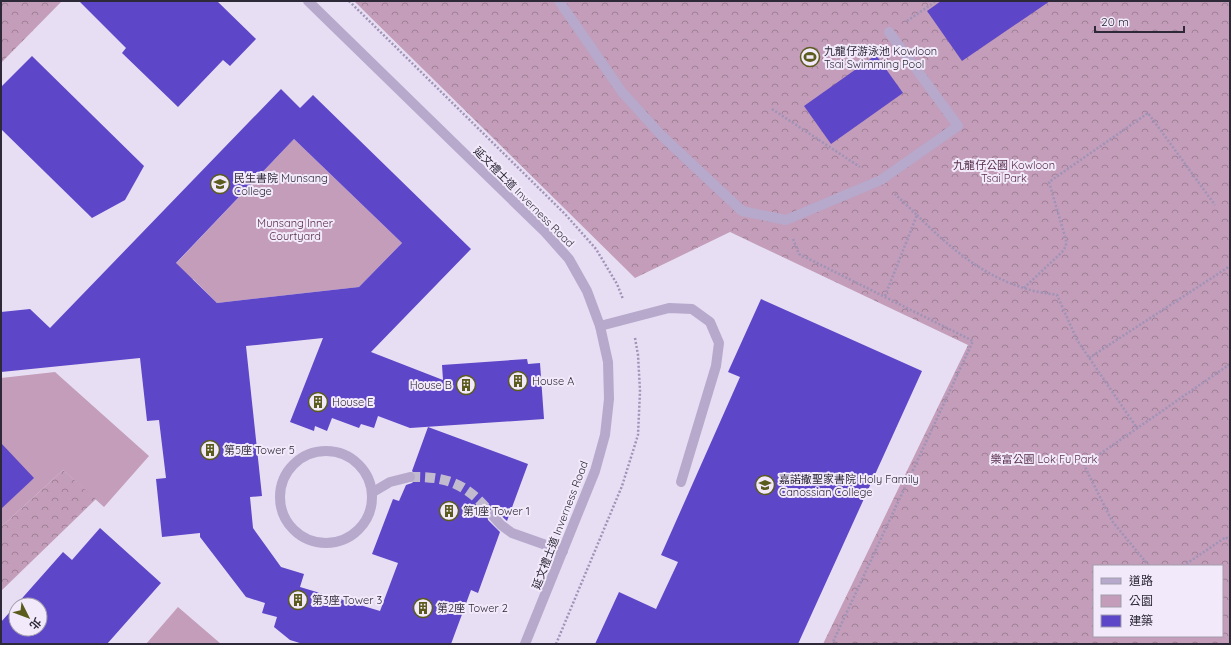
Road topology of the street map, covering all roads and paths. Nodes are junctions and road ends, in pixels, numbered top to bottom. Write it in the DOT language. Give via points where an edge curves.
graph roads {
  1 [pos="308,1"];
  2 [pos="348,1"];
  3 [pos="559,1"];
  4 [pos="936,1"];
  5 [pos="889,32"];
  6 [pos="1215,205"];
  7 [pos="917,216"];
  8 [pos="786,220"];
  9 [pos="1230,266"];
  10 [pos="1024,288"];
  11 [pos="630,318"];
  12 [pos="600,326"];
  13 [pos="1089,358"];
  14 [pos="1230,364"];
  15 [pos="1137,428"];
  16 [pos="410,477"];
  17 [pos="680,482"];
  18 [pos="373,492"];
  19 [pos="493,516"];
  20 [pos="1230,541"];
  21 [pos="563,552"];
  22 [pos="1148,565"];
  23 [pos="1184,565"];
  24 [pos="525,644"];
  25 [pos="556,644"];
  26 [pos="832,644"];
  1 -- 12 [label="street, 延文禮士道 Inverness Road" via="545,232 569,259 587,291"];
  2 -- 11 [label="path" via="559,208 596,249 617,284"];
  3 -- 8 [label="street" via="622,92 661,136 742,211"];
  4 -- 5 [label="path"];
  5 -- 8 [label="street" via="958,126 881,180"];
  6 -- 10 [label="path" via="1148,113 1049,182 1066,246"];
  7 -- 10 [label="path" via="970,262 989,274"];
  8 -- 26 [label="path" via="799,254 973,341"];
  9 -- 13 [label="path"];
  10 -- 13 [label="path" via="1057,295 1077,340"];
  11 -- 12 [label="street"];
  11 -- 17 [label="street" via="669,308 692,309 710,322 719,343 716,366"];
  11 -- 25 [label="path" via="640,391 638,435 622,486"];
  12 -- 21 [label="street, 延文禮士道 Inverness Road" via="608,362 609,398 605,435 595,470"];
  13 -- 15 [label="path"];
  14 -- 15 [label="path"];
  15 -- 22 [label="path" via="1084,465 1112,521"];
  16 -- 18 [label="street" via="390,482"];
  18 -- 18 [label="street" via="369,514 361,528 349,538 334,543 318,543 303,538 290,528 282,514 279,499 281,484 287,470 311,453 326,450 341,452 354,460 364,470"];
  19 -- 21 [label="street" via="512,532"];
  20 -- 23 [label="path" via="1226,537"];
  21 -- 24 [label="street, 延文禮士道 Inverness Road"];
}
